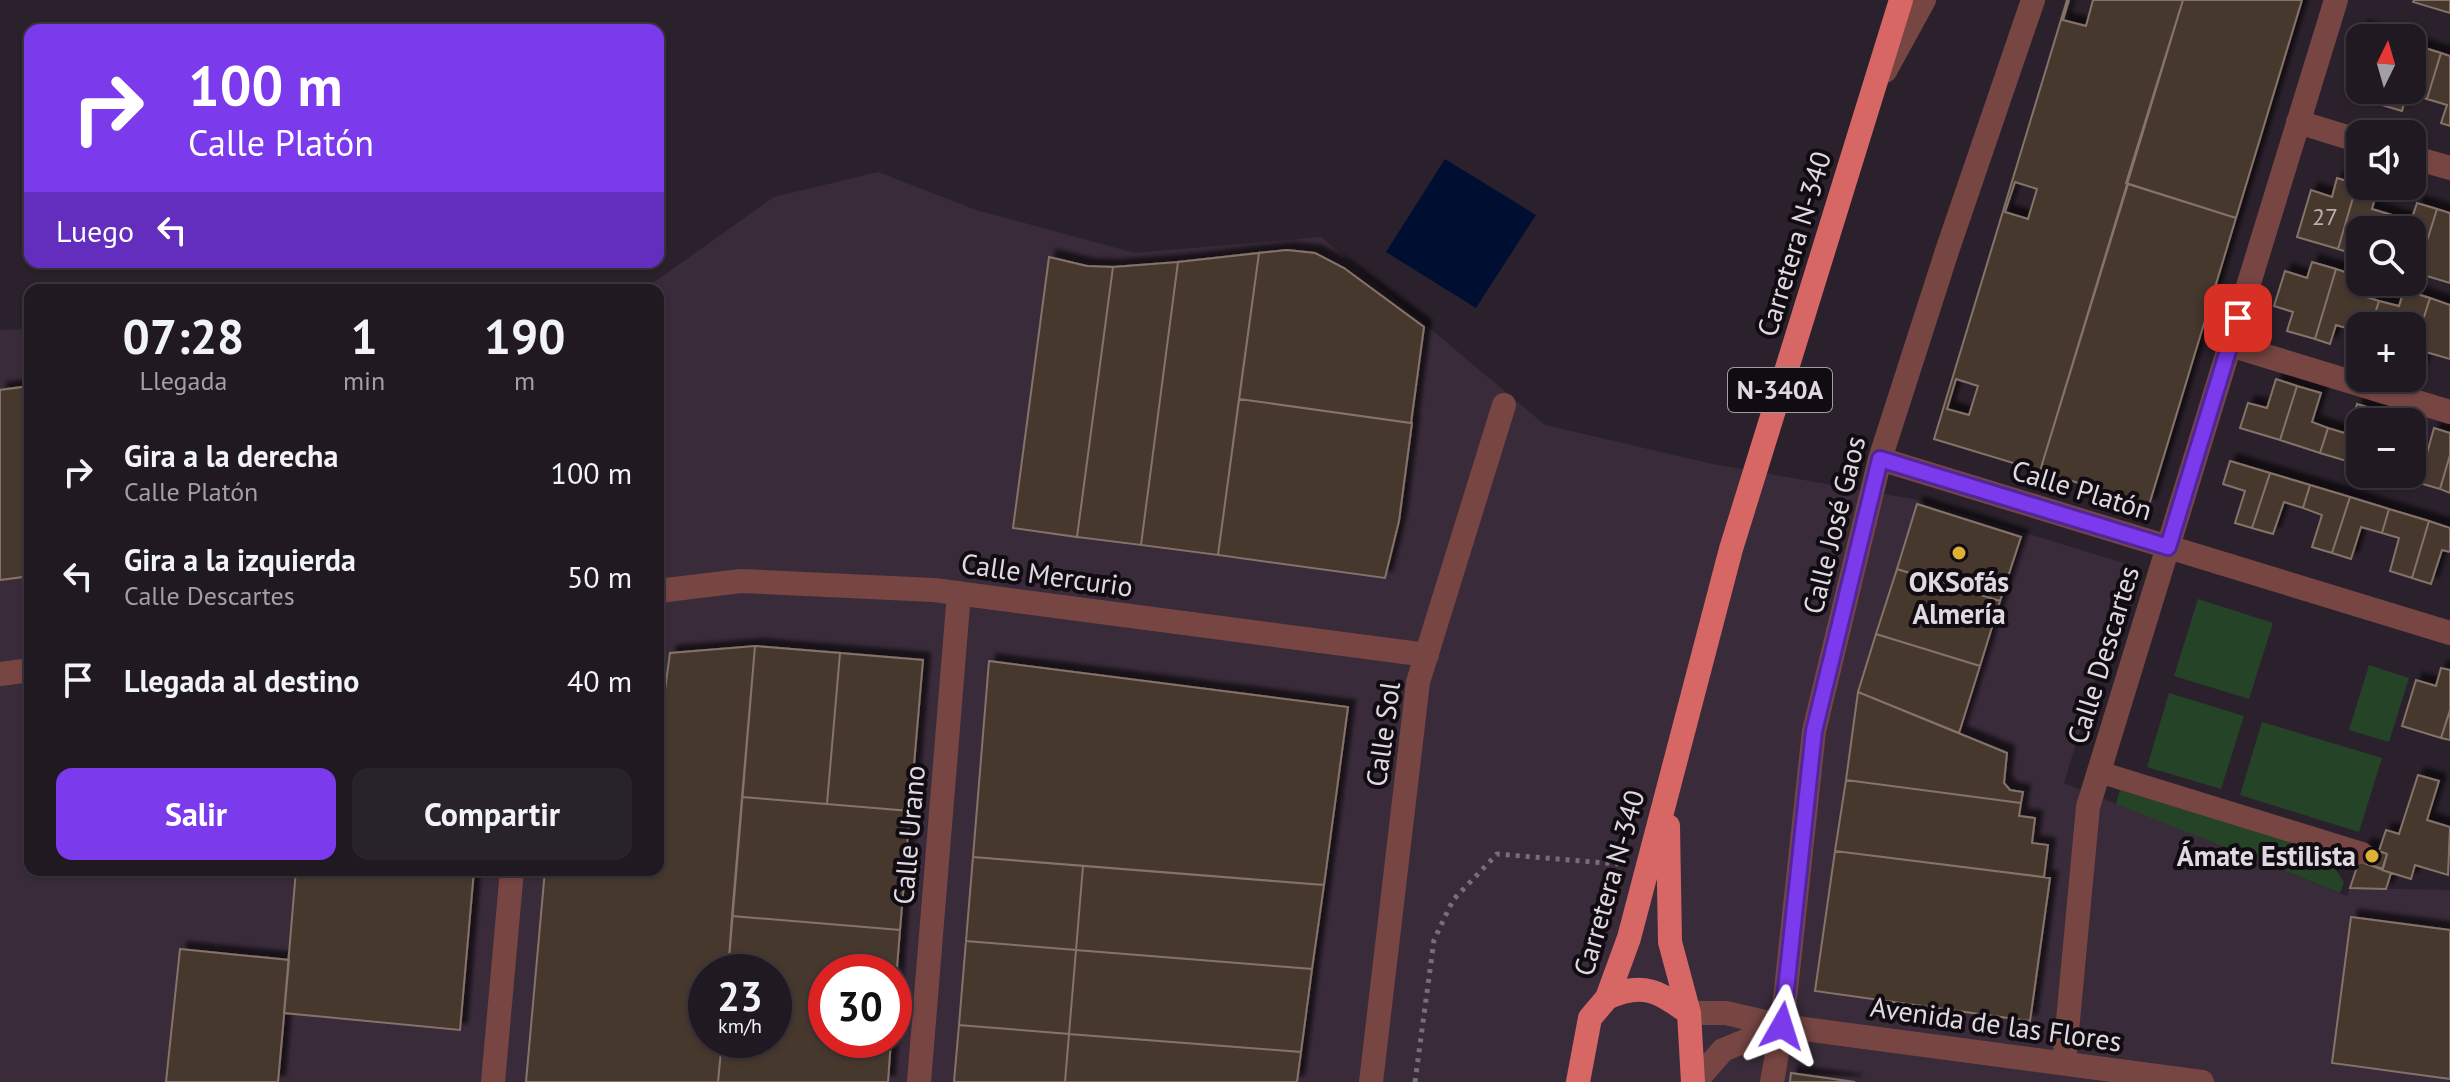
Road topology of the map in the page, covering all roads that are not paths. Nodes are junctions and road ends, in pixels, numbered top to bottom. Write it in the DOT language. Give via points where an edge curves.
graph roads {
  1 [pos="1901,0"];
  2 [pos="1924,0"];
  3 [pos="2033,0"];
  4 [pos="2336,0"];
  5 [pos="1873,94"];
  6 [pos="2298,122"];
  7 [pos="2346,137"];
  8 [pos="2426,161"];
  9 [pos="2450,168"];
  10 [pos="2230,345"];
  11 [pos="1504,405"];
  12 [pos="2450,412"];
  13 [pos="1880,459"];
  14 [pos="2168,547"];
  15 [pos="664,590"];
  16 [pos="959,593"];
  17 [pos="2450,633"];
  18 [pos="1427,655"];
  19 [pos="24,671"];
  20 [pos="0,674"];
  21 [pos="2099,772"];
  22 [pos="1668,784"];
  23 [pos="2362,853"];
  24 [pos="511,876"];
  25 [pos="1607,998"];
  26 [pos="1689,1013"];
  27 [pos="1782,1026"];
  28 [pos="2064,1063"];
  29 [pos="493,1082"];
  30 [pos="919,1082"];
  31 [pos="1371,1082"];
  32 [pos="1578,1082"];
  33 [pos="1694,1082"];
  34 [pos="1772,1082"];
  35 [pos="2202,1082"];
  1 -- 5 [label="highway, Carretera N-340 / N-340A"];
  2 -- 5 [label="street"];
  3 -- 13 [label="street, Calle José Gaos"];
  4 -- 6 [label="street, Calle Descartes"];
  5 -- 22 [label="highway, Carretera N-340 / N-340A" via="1731,549"];
  6 -- 7 [label="street"];
  6 -- 10 [label="street, Calle Descartes"];
  8 -- 9 [label="street"];
  10 -- 12 [label="street"];
  10 -- 14 [label="street, Calle Descartes"];
  11 -- 18 [label="street, Calle Sol"];
  13 -- 14 [label="street, Calle Platón"];
  13 -- 27 [label="street, Calle José Gaos" via="1814,731"];
  14 -- 17 [label="street, Calle Platón"];
  14 -- 21 [label="street, Calle Descartes"];
  15 -- 16 [label="street, Calle Mercurio" via="741,581"];
  16 -- 18 [label="street, Calle Mercurio"];
  16 -- 30 [label="street, Calle Urano"];
  18 -- 31 [label="street, Calle Sol" via="1418,682"];
  19 -- 20 [label="street"];
  21 -- 23 [label="lane"];
  21 -- 28 [label="street, Calle Descartes" via="2088,807"];
  22 -- 25 [label="highway, Carretera N-340 / N-340A" via="1629,938"];
  22 -- 26 [label="highway, Carretera N-340 / N-340A" via="1670,942"];
  24 -- 29 [label="street"];
  25 -- 26 [label="highway, Carretera N-340" via="1625,990 1660,992"];
  25 -- 32 [label="highway, Carretera N-340 / N-340A" via="1590,1018"];
  26 -- 27 [label="street, Avenida de las Flores" via="1726,1013"];
  26 -- 33 [label="highway, Carretera N-340 / N-340A"];
  27 -- 28 [label="street, Avenida de las Flores"];
  27 -- 33 [label="street, Avenida de las Flores" via="1723,1050"];
  27 -- 34 [label="street, Calle José Gaos"];
  28 -- 35 [label="street, Avenida de las Flores"];
}
